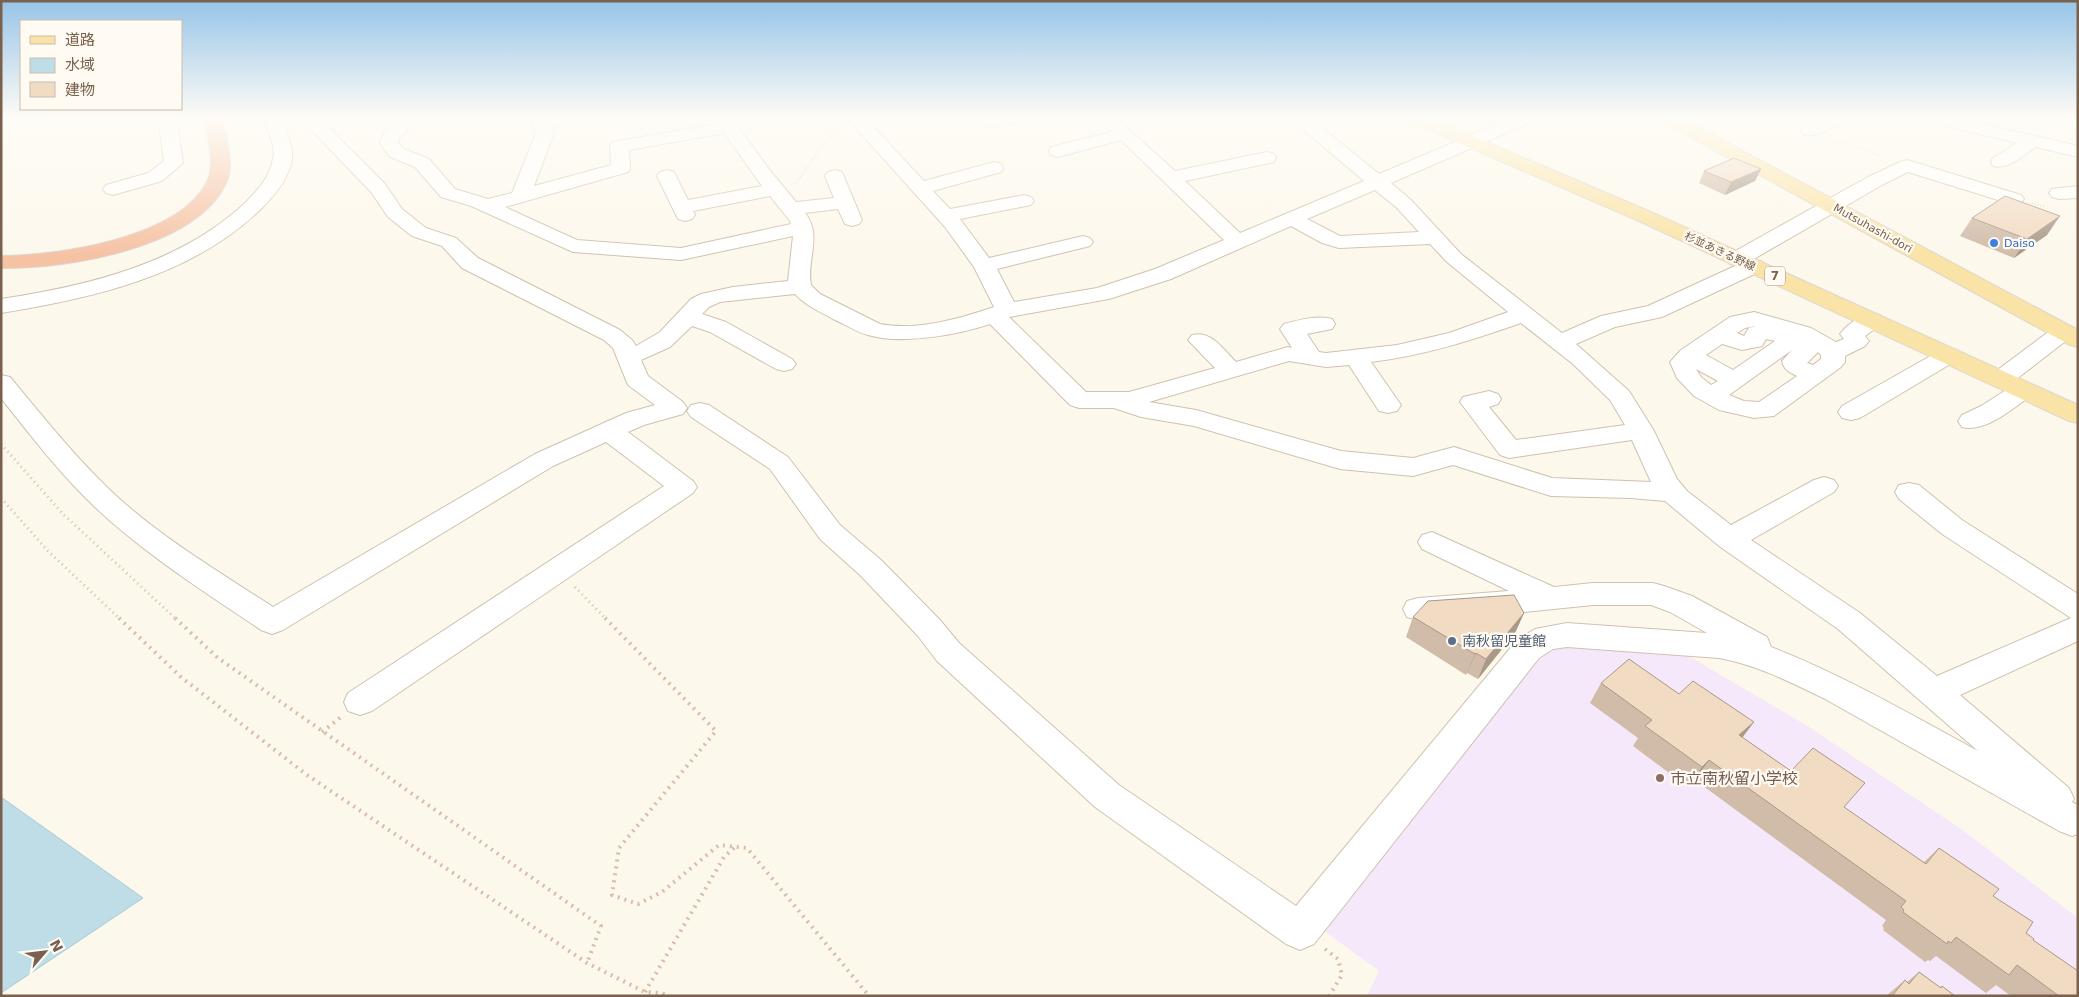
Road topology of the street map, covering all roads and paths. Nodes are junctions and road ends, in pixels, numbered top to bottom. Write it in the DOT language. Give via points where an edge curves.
graph roads {
  1 [pos="174,164"];
  2 [pos="203,164"];
  3 [pos="219,164"];
  4 [pos="282,164"];
  5 [pos="354,164"];
  6 [pos="422,164"];
  7 [pos="533,164"];
  8 [pos="621,164"];
  9 [pos="756,164"];
  10 [pos="809,164"];
  11 [pos="898,164"];
  12 [pos="1155,164"];
  13 [pos="1240,164"];
  14 [pos="1356,164"];
  15 [pos="1420,164"];
  16 [pos="1522,164"];
  17 [pos="1754,164"];
  18 [pos="1901,164"];
  19 [pos="1907,166"];
  20 [pos="994,168"];
  21 [pos="667,176"];
  22 [pos="835,176"];
  23 [pos="1170,178"];
  24 [pos="1377,183"];
  25 [pos="921,188"];
  26 [pos="113,189"];
  27 [pos="521,195"];
  28 [pos="2014,199"];
  29 [pos="1024,201"];
  30 [pos="845,202"];
  31 [pos="486,206"];
  32 [pos="1833,206"];
  33 [pos="790,208"];
  34 [pos="946,216"];
  35 [pos="1292,219"];
  36 [pos="852,220"];
  37 [pos="1435,238"];
  38 [pos="1083,242"];
  39 [pos="1237,242"];
  40 [pos="6,257"];
  41 [pos="1746,262"];
  42 [pos="984,266"];
  43 [pos="800,287"];
  44 [pos="1,306"];
  45 [pos="1001,312"];
  46 [pos="1525,314"];
  47 [pos="688,318"];
  48 [pos="1872,320"];
  49 [pos="1324,324"];
  50 [pos="2069,329"];
  51 [pos="1796,336"];
  52 [pos="1200,340"];
  53 [pos="1560,342"];
  54 [pos="1705,345"];
  55 [pos="1830,349"];
  56 [pos="1948,355"];
  57 [pos="629,356"];
  58 [pos="1356,357"];
  59 [pos="1311,358"];
  60 [pos="784,364"];
  61 [pos="1231,370"];
  62 [pos="1743,373"];
  63 [pos="2001,379"];
  64 [pos="1,382"];
  65 [pos="1805,382"];
  66 [pos="2023,390"];
  67 [pos="1709,394"];
  68 [pos="1489,398"];
  69 [pos="1112,400"];
  70 [pos="1388,405"];
  71 [pos="700,411"];
  72 [pos="1851,412"];
  73 [pos="2078,415"];
  74 [pos="1971,421"];
  75 [pos="1641,430"];
  76 [pos="609,432"];
  77 [pos="1,444"];
  78 [pos="1824,486"];
  79 [pos="1909,492"];
  80 [pos="1674,493"];
  81 [pos="1,498"];
  82 [pos="1729,539"];
  83 [pos="1432,542"];
  84 [pos="558,570"];
  85 [pos="1551,599"];
  86 [pos="1418,609"];
  87 [pos="2078,609"];
  88 [pos="2078,628"];
  89 [pos="1836,690"];
  90 [pos="1934,692"];
  91 [pos="360,702"];
  92 [pos="2075,823"];
  93 [pos="735,847"];
  94 [pos="587,963"];
  95 [pos="1342,976"];
  96 [pos="645,992"];
  97 [pos="667,996"];
  98 [pos="869,996"];
  99 [pos="1329,996"];
  1 -- 26 [label="street" via="155,177"];
  2 -- 40 [label="highway" via="202,173 190,196 172,211 132,232 53,251"];
  3 -- 40 [label="highway" via="220,170 210,193 192,210 152,233 110,248 60,259"];
  4 -- 44 [label="street" via="275,179 253,207 181,255 87,289"];
  5 -- 57 [label="street" via="378,188 395,213 419,232 449,242 470,263 612,335 624,345"];
  6 -- 31 [label="street" via="448,193"];
  7 -- 27 [label="street"];
  8 -- 27 [label="street" via="621,168"];
  9 -- 33 [label="street"];
  10 -- 33 [label="path" via="796,181"];
  11 -- 25 [label="street"];
  12 -- 23 [label="street"];
  13 -- 23 [label="street"];
  14 -- 24 [label="street"];
  15 -- 24 [label="street"];
  16 -- 41 [label="main road, 杉並あきる野線 / 7"];
  17 -- 32 [label="main road, Mutsuhashi-dori"];
  18 -- 19 [label="path"];
  19 -- 28 [label="street"];
  19 -- 32 [label="street"];
  20 -- 25 [label="street"];
  21 -- 33 [label="street" via="683,211"];
  22 -- 30 [label="street"];
  23 -- 39 [label="street"];
  24 -- 35 [label="street"];
  24 -- 37 [label="street" via="1404,204"];
  25 -- 34 [label="street"];
  27 -- 31 [label="street"];
  29 -- 34 [label="street"];
  30 -- 33 [label="street"];
  30 -- 36 [label="street"];
  31 -- 33 [label="street" via="573,246 681,254"];
  32 -- 41 [label="street"];
  32 -- 50 [label="main road, Mutsuhashi-dori"];
  33 -- 43 [label="street" via="804,241"];
  34 -- 42 [label="street"];
  35 -- 37 [label="street" via="1339,242"];
  35 -- 39 [label="street"];
  37 -- 46 [label="street" via="1454,258"];
  38 -- 42 [label="street"];
  39 -- 45 [label="street" via="1163,274 1101,294"];
  41 -- 48 [label="main road, 杉並あきる野線 / 7"];
  41 -- 53 [label="street" via="1654,312 1609,321"];
  42 -- 45 [label="street"];
  43 -- 45 [label="street" via="812,299 874,330 891,333 970,322"];
  43 -- 47 [label="street" via="710,298 701,302"];
  45 -- 69 [label="street" via="1079,400"];
  46 -- 53 [label="street"];
  46 -- 58 [label="street" via="1456,338 1398,352"];
  47 -- 57 [label="street" via="648,352"];
  47 -- 60 [label="street" via="718,327"];
  48 -- 55 [label="street" via="1852,334 1857,341 1844,349"];
  48 -- 56 [label="main road, 杉並あきる野線 / 7"];
  49 -- 59 [label="street" via="1292,329"];
  50 -- 63 [label="street"];
  51 -- 54 [label="street" via="1776,323 1754,319 1738,322"];
  51 -- 55 [label="street"];
  51 -- 62 [label="street"];
  51 -- 65 [label="street" via="1806,352 1794,361"];
  52 -- 61 [label="street"];
  53 -- 75 [label="street" via="1620,396"];
  54 -- 62 [label="street"];
  54 -- 67 [label="street" via="1682,362 1685,375"];
  55 -- 65 [label="street" via="1834,353 1833,362"];
  56 -- 63 [label="main road, 杉並あきる野線 / 7"];
  56 -- 72 [label="street"];
  57 -- 76 [label="street" via="637,380 674,408 635,419"];
  58 -- 59 [label="street"];
  58 -- 70 [label="street"];
  59 -- 61 [label="street" via="1288,354"];
  61 -- 69 [label="street" via="1130,400"];
  62 -- 65 [label="street"];
  62 -- 67 [label="street" via="1718,392"];
  63 -- 66 [label="main road, 杉並あきる野線 / 7"];
  64 -- 76 [label="street" via="82,476 120,514 191,568 272,622 544,460"];
  65 -- 67 [label="street" via="1766,410 1756,412 1731,407"];
  66 -- 73 [label="main road, 杉並あきる野線 / 7"];
  66 -- 74 [label="street"];
  68 -- 75 [label="street" via="1472,402 1509,449"];
  69 -- 80 [label="street" via="1141,409 1196,418 1340,460 1414,467 1454,456 1550,487"];
  71 -- 89 [label="street" via="779,462 830,532 871,568 930,628 948,652 1107,796 1300,931 1528,649 1546,638 1567,634 1719,646 1768,659"];
  75 -- 80 [label="street" via="1664,482"];
  76 -- 84 [label="street" via="683,487"];
  77 -- 94 [label="path" via="63,514 218,658 601,926"];
  78 -- 82 [label="street"];
  79 -- 87 [label="street" via="1952,527"];
  80 -- 82 [label="street"];
  81 -- 94 [label="path" via="48,551 181,677 307,775"];
  82 -- 90 [label="street" via="1849,621"];
  83 -- 85 [label="street"];
  84 -- 91 [label="street"];
  84 -- 93 [label="path" via="716,732 619,848 612,895 638,904 662,892 719,845"];
  85 -- 86 [label="street"];
  85 -- 89 [label="street" via="1593,594 1653,594 1681,604"];
  88 -- 90 [label="street"];
  89 -- 92 [label="street"];
  90 -- 92 [label="street" via="2054,796"];
  93 -- 96 [label="path" via="724,857"];
  93 -- 98 [label="path" via="747,848"];
  94 -- 96 [label="path"];
  95 -- 99 [label="path"];
  96 -- 97 [label="path"];
}
